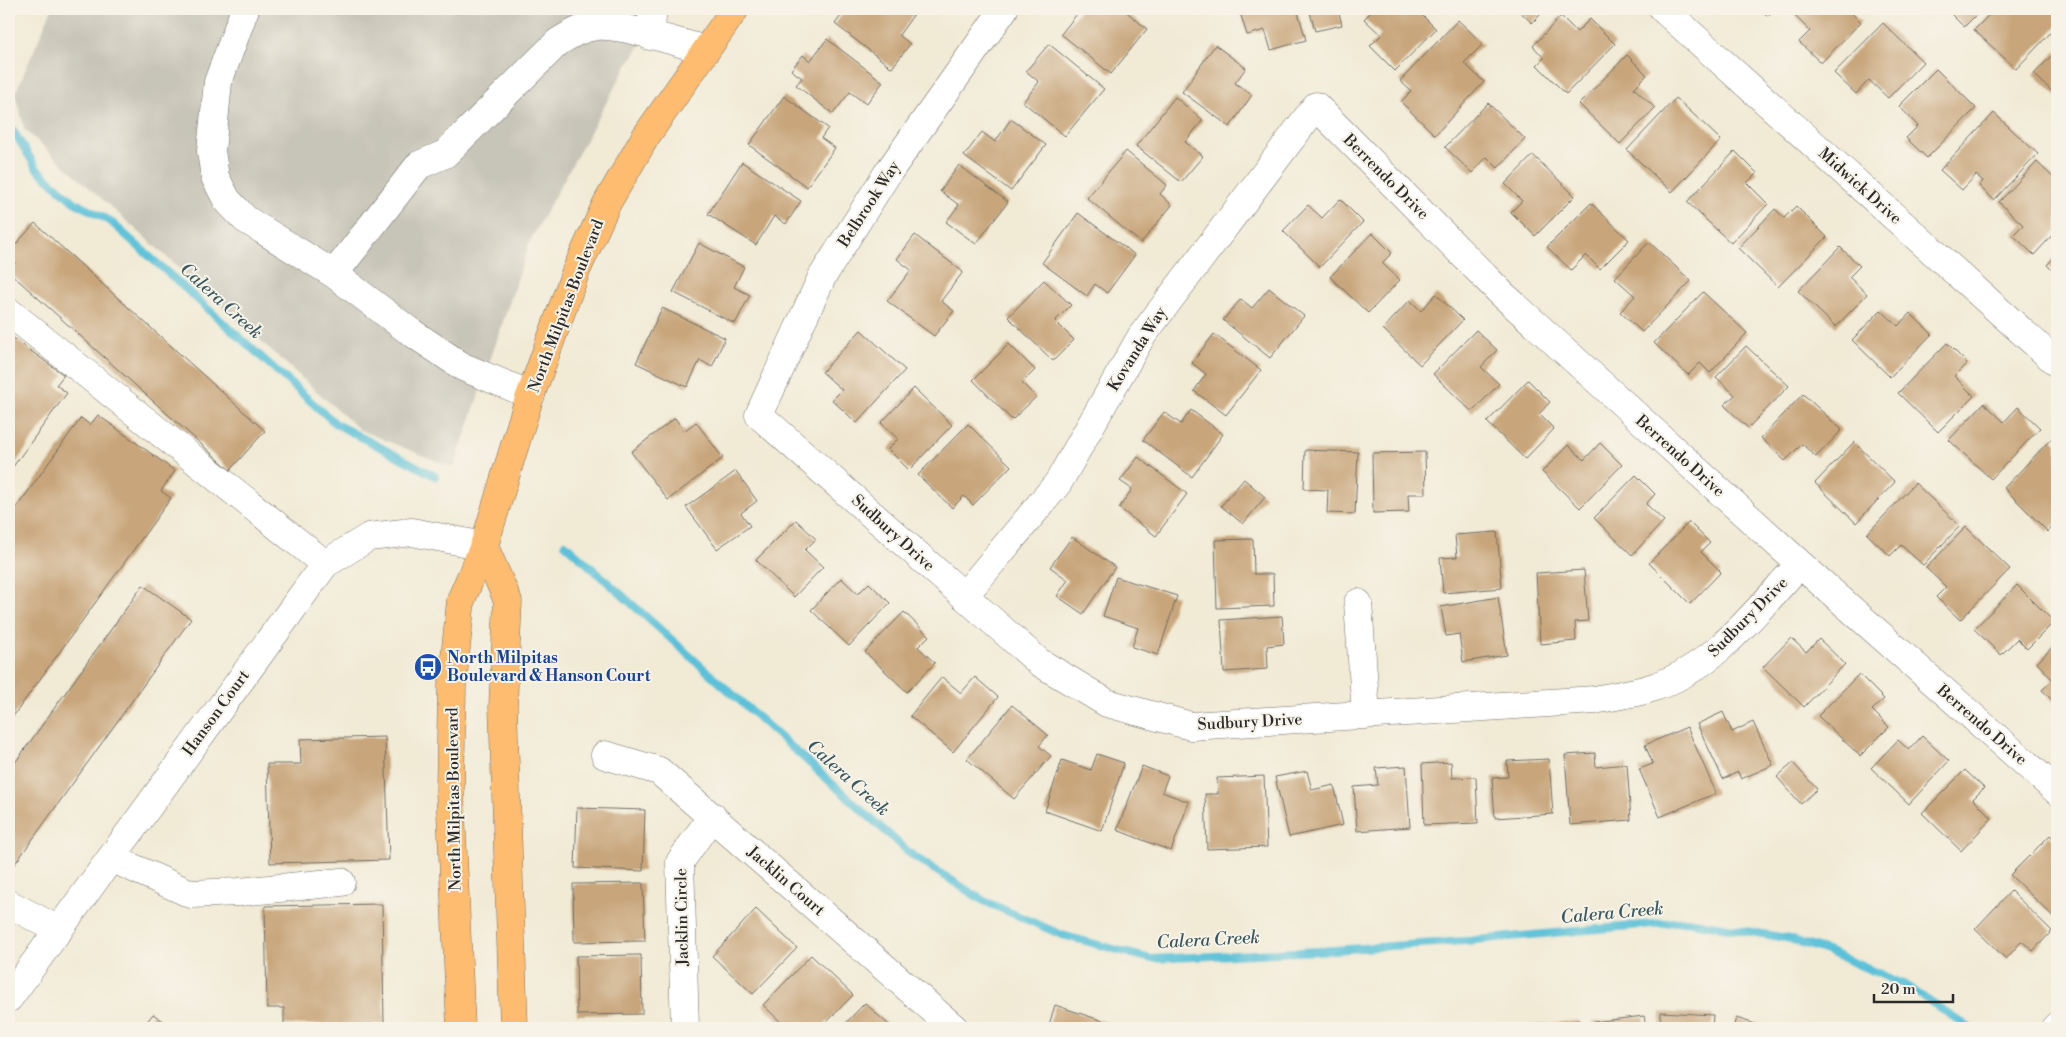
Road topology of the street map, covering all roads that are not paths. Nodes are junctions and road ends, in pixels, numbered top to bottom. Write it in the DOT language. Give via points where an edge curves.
graph roads {
  1 [pos="245,9"];
  2 [pos="653,9"];
  3 [pos="735,9"];
  4 [pos="1004,9"];
  5 [pos="1663,9"];
  6 [pos="613,18"];
  7 [pos="650,36"];
  8 [pos="706,50"];
  9 [pos="1316,106"];
  10 [pos="334,274"];
  11 [pos="9,312"];
  12 [pos="2057,362"];
  13 [pos="530,395"];
  14 [pos="759,414"];
  15 [pos="484,546"];
  16 [pos="325,564"];
  17 [pos="1800,564"];
  18 [pos="964,596"];
  19 [pos="1358,603"];
  20 [pos="1366,715"];
  21 [pos="605,755"];
  22 [pos="2057,791"];
  23 [pos="712,816"];
  24 [pos="111,858"];
  25 [pos="340,882"];
  26 [pos="9,904"];
  27 [pos="58,930"];
  28 [pos="9,998"];
  29 [pos="461,1028"];
  30 [pos="514,1028"];
  31 [pos="685,1028"];
  32 [pos="954,1028"];
  1 -- 10 [label="street" via="218,82 211,152 215,177 227,200 246,219"];
  2 -- 7 [label="street"];
  3 -- 8 [label="main road, North Milpitas Boulevard"];
  4 -- 14 [label="street, Belbrook Way" via="887,174 822,278"];
  5 -- 12 [label="street, Midwick Drive"];
  6 -- 7 [label="street"];
  6 -- 10 [label="street" via="574,32 548,50 444,154 419,165"];
  7 -- 8 [label="street"];
  8 -- 13 [label="main road, North Milpitas Boulevard" via="646,136 607,203 576,271"];
  9 -- 17 [label="street, Berrendo Drive" via="1502,294"];
  9 -- 18 [label="street, Kovanda Way" via="1141,337 1058,483"];
  10 -- 13 [label="street" via="408,330 463,366"];
  11 -- 16 [label="street"];
  13 -- 15 [label="main road, North Milpitas Boulevard"];
  14 -- 18 [label="street, Sudbury Drive"];
  15 -- 16 [label="street, Hanson Court" via="412,532 369,536"];
  15 -- 29 [label="main road, North Milpitas Boulevard" via="461,600 452,686 450,791"];
  15 -- 30 [label="main road" via="508,601 503,706"];
  16 -- 24 [label="street, Hanson Court"];
  17 -- 20 [label="street, Sudbury Drive" via="1728,642 1698,666 1649,689 1595,700"];
  17 -- 22 [label="street, Berrendo Drive"];
  18 -- 20 [label="street, Sudbury Drive" via="1039,662 1108,703 1191,726"];
  19 -- 20 [label="street"];
  21 -- 23 [label="street, Jacklin Court" via="659,771"];
  23 -- 31 [label="street, Jacklin Circle" via="680,862"];
  23 -- 32 [label="street, Jacklin Court"];
  24 -- 25 [label="street" via="191,894"];
  24 -- 27 [label="street, Hanson Court"];
  26 -- 27 [label="street"];
  27 -- 28 [label="street, Hanson Court"];
}
